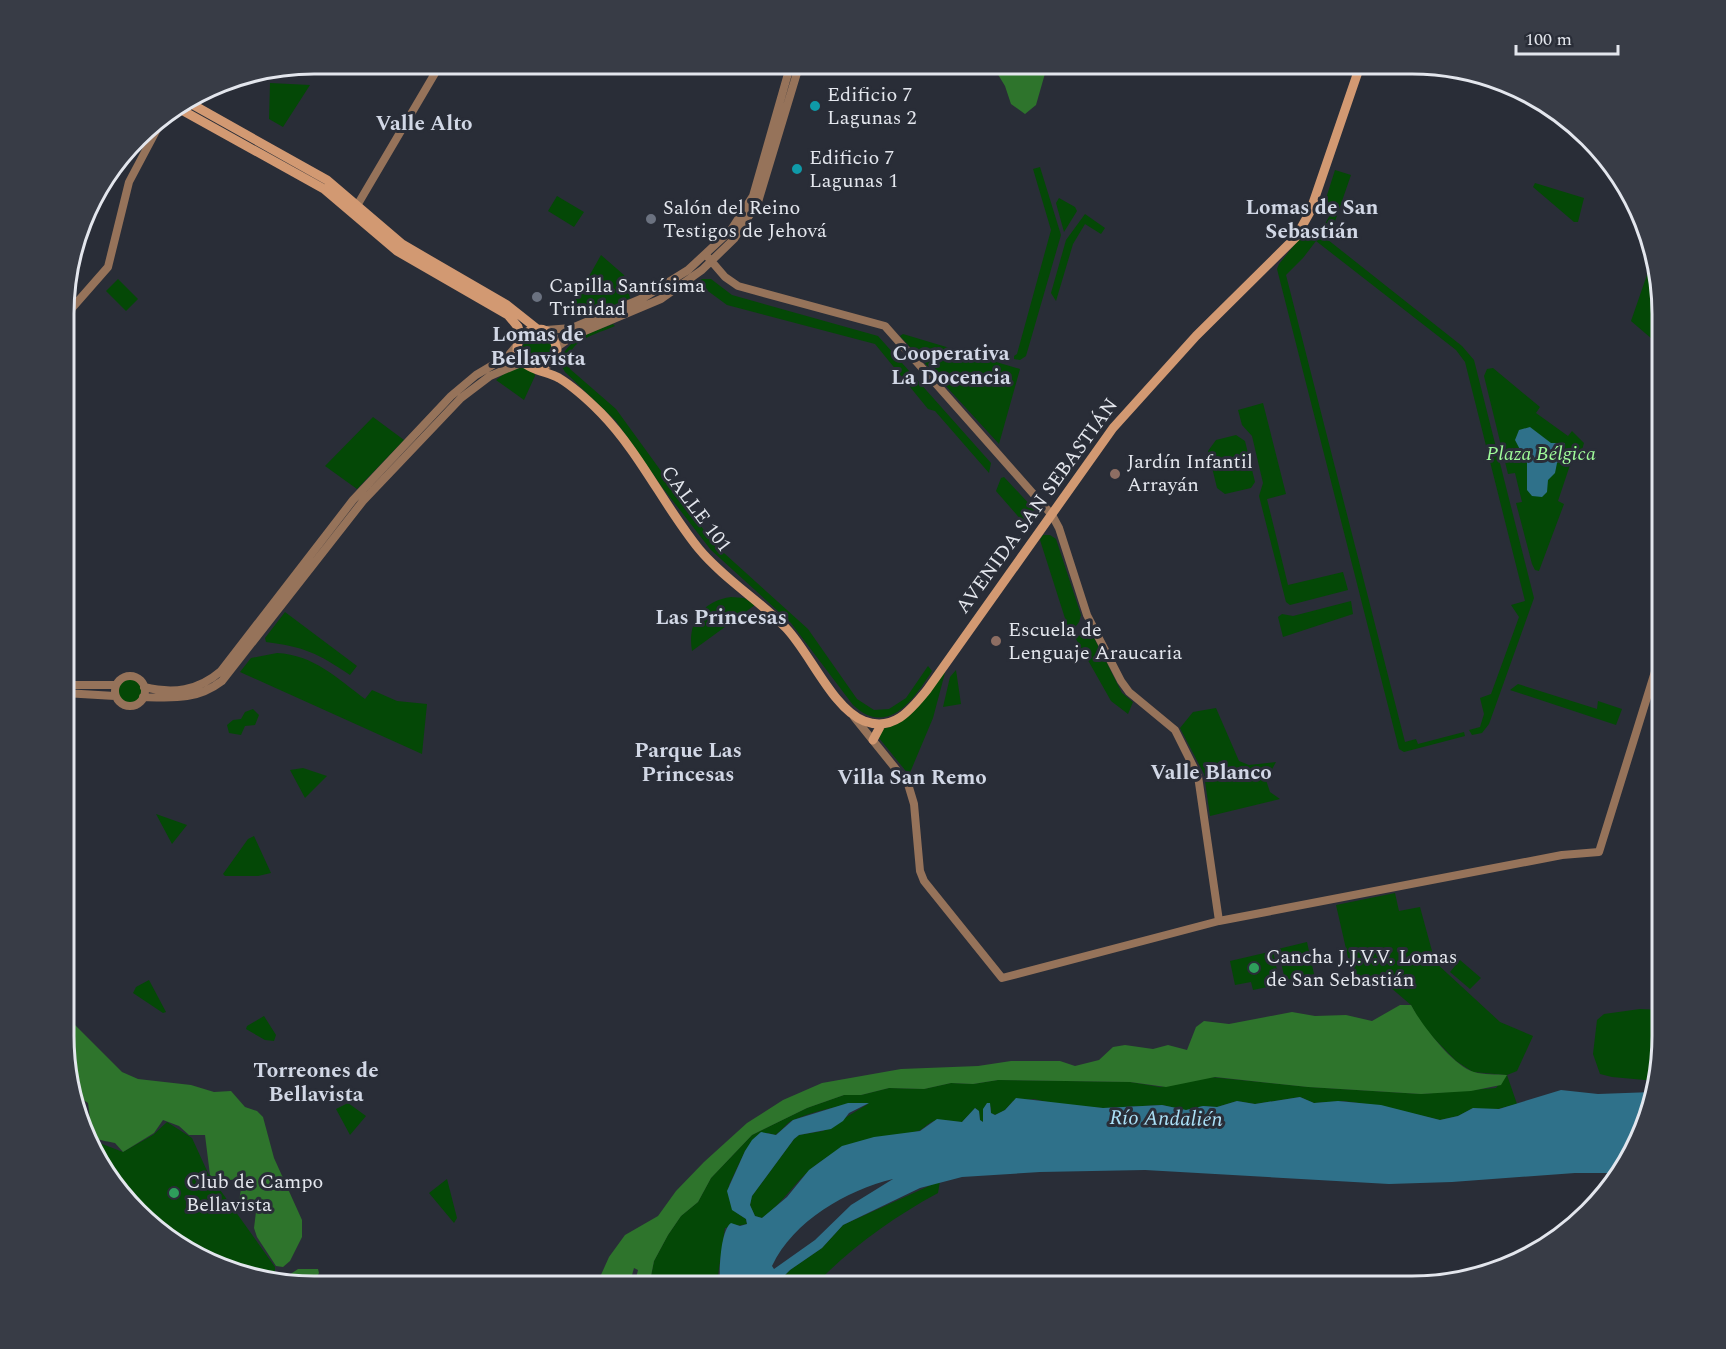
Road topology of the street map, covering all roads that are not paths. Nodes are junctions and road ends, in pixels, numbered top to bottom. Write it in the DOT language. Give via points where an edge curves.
graph roads {
  1 [pos="434,74"];
  2 [pos="793,74"];
  3 [pos="1357,74"];
  4 [pos="195,106"];
  5 [pos="184,112"];
  6 [pos="155,133"];
  7 [pos="355,208"];
  8 [pos="708,259"];
  9 [pos="74,306"];
  10 [pos="540,329"];
  11 [pos="519,341"];
  12 [pos="556,351"];
  13 [pos="523,362"];
  14 [pos="535,368"];
  15 [pos="561,379"];
  16 [pos="1052,515"];
  17 [pos="236,659"];
  18 [pos="1652,681"];
  19 [pos="74,685"];
  20 [pos="116,685"];
  21 [pos="144,687"];
  22 [pos="74,694"];
  23 [pos="115,696"];
  24 [pos="143,698"];
  25 [pos="851,714"];
  26 [pos="881,724"];
  27 [pos="873,740"];
  28 [pos="1220,921"];
  1 -- 7 [label="street"];
  2 -- 8 [label="street" via="756,209 734,239"];
  3 -- 16 [label="main road, AVENIDA SAN SEBASTIÁN" via="1310,212 1296,237 1196,336 1123,416"];
  4 -- 7 [label="main road" via="327,180"];
  5 -- 7 [label="main road"];
  6 -- 9 [label="street" via="129,182 108,267"];
  7 -- 10 [label="main road" via="402,244 507,305"];
  7 -- 11 [label="main road" via="405,256 503,312 516,324"];
  8 -- 10 [label="street" via="627,306 566,330"];
  8 -- 12 [label="street" via="661,299 573,336"];
  8 -- 16 [label="street" via="738,286 885,326"];
  10 -- 11 [label="main road"];
  10 -- 12 [label="main road" via="553,336"];
  11 -- 13 [label="main road"];
  11 -- 17 [label="street" via="508,356 451,396 356,497"];
  12 -- 14 [label="main road" via="549,364"];
  12 -- 15 [label="main road"];
  13 -- 14 [label="main road"];
  13 -- 17 [label="street" via="498,371 468,392 363,501"];
  14 -- 15 [label="main road, CALLE 101"];
  15 -- 25 [label="main road, CALLE 101" via="606,418 698,548 787,629"];
  16 -- 26 [label="main road, AVENIDA SAN SEBASTIÁN" via="914,706 898,720"];
  16 -- 28 [label="street" via="1088,615 1121,681 1175,730 1198,776"];
  17 -- 21 [label="street" via="197,686 172,691"];
  17 -- 24 [label="street" via="222,681 205,692 184,698"];
  18 -- 28 [label="street" via="1599,852 1554,856"];
  19 -- 20 [label="street"];
  20 -- 21 [label="street" via="130,676 138,678"];
  20 -- 23 [label="street"];
  21 -- 24 [label="street"];
  22 -- 23 [label="street"];
  23 -- 24 [label="street" via="129,706"];
  25 -- 26 [label="main road"];
  25 -- 27 [label="street"];
  26 -- 27 [label="main road"];
  27 -- 28 [label="street" via="910,788 924,881 1002,978"];
}
